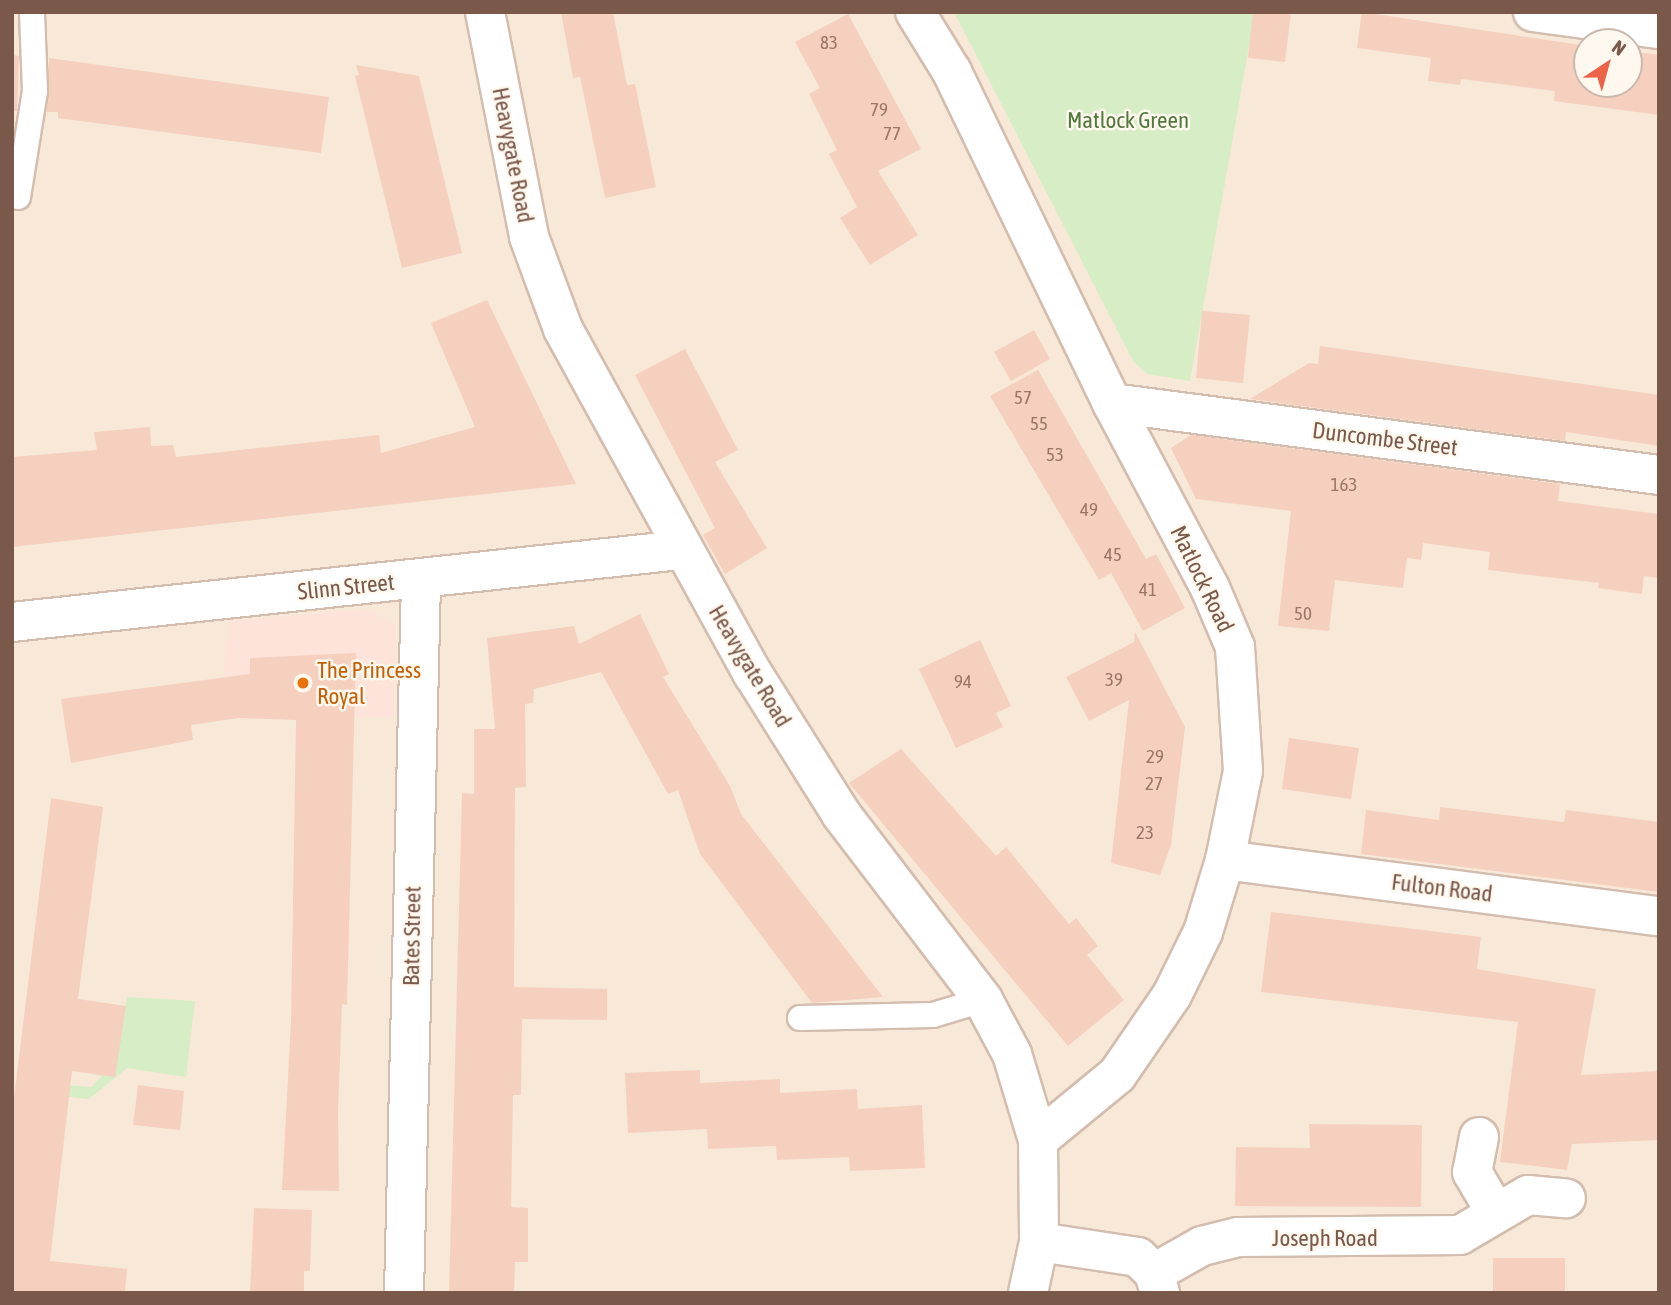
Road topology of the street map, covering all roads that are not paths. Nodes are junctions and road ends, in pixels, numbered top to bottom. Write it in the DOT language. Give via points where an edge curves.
graph roads {
  1 [pos="32,12"];
  2 [pos="915,12"];
  3 [pos="1533,12"];
  4 [pos="481,13"];
  5 [pos="1659,29"];
  6 [pos="18,197"];
  7 [pos="1112,403"];
  8 [pos="1659,475"];
  9 [pos="680,550"];
  10 [pos="421,579"];
  11 [pos="12,622"];
  12 [pos="1225,860"];
  13 [pos="1659,916"];
  14 [pos="983,1000"];
  15 [pos="800,1018"];
  16 [pos="1479,1137"];
  17 [pos="1038,1140"];
  18 [pos="1566,1198"];
  19 [pos="1495,1211"];
  20 [pos="1040,1242"];
  21 [pos="1157,1283"];
  22 [pos="404,1293"];
  23 [pos="1028,1293"];
  1 -- 6 [label="lane" via="35,91"];
  2 -- 7 [label="street, Matlock Road" via="952,72"];
  3 -- 5 [label="street"];
  4 -- 9 [label="street, Heavygate Road" via="529,237 563,329"];
  7 -- 8 [label="street, Duncombe Street"];
  7 -- 12 [label="street, Matlock Road" via="1210,588 1235,647 1243,771"];
  9 -- 10 [label="street, Slinn Street"];
  9 -- 14 [label="street, Heavygate Road" via="841,814"];
  10 -- 11 [label="street, Slinn Street"];
  10 -- 22 [label="street, Bates Street"];
  12 -- 13 [label="street, Fulton Road"];
  12 -- 17 [label="street, Matlock Road" via="1203,932 1172,995 1117,1075"];
  14 -- 15 [label="lane" via="933,1015"];
  14 -- 17 [label="street, Heavygate Road" via="1012,1054"];
  16 -- 19 [label="street" via="1472,1172"];
  17 -- 20 [label="street, Heavygate Road"];
  18 -- 19 [label="street, Joseph Road" via="1528,1195"];
  19 -- 21 [label="street, Joseph Road" via="1460,1235 1238,1237 1202,1247"];
  20 -- 21 [label="street, Joseph Road" via="1138,1257"];
  20 -- 23 [label="street, Heavygate Road"];
}
